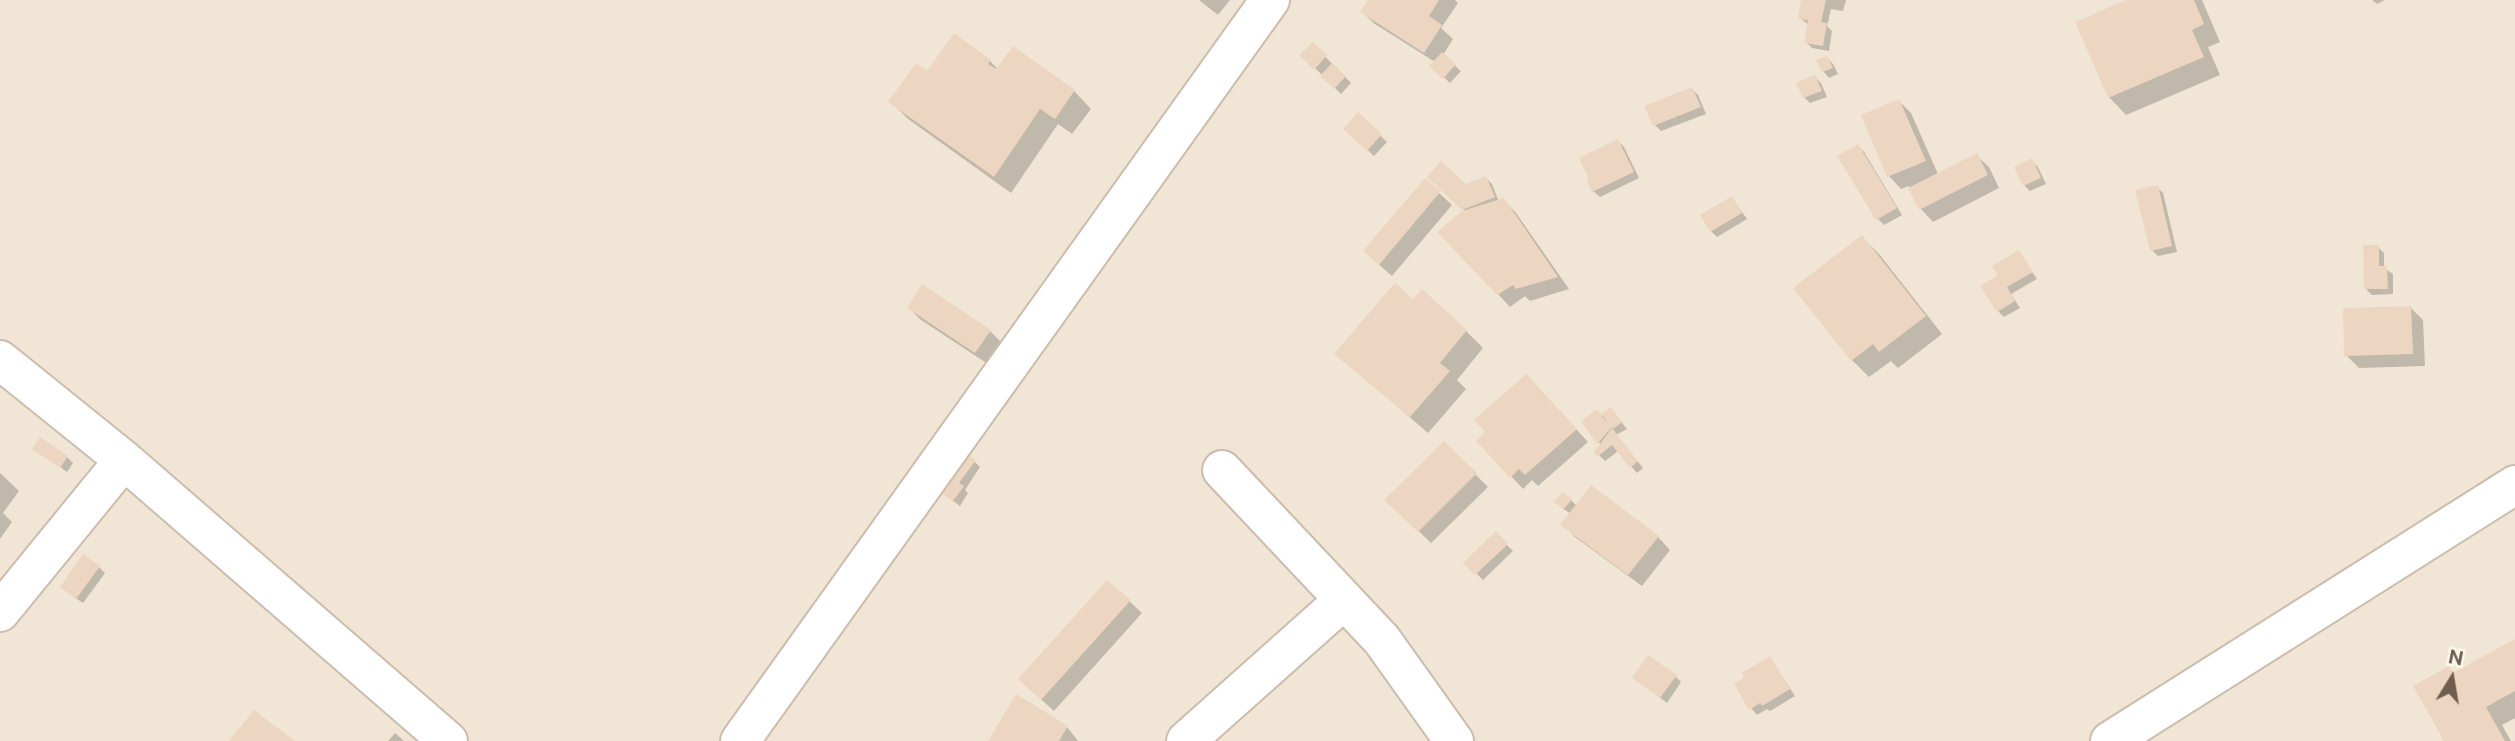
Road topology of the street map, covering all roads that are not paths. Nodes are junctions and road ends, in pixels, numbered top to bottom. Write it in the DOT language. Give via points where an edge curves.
graph roads {
  1 [pos="1270,0"];
  2 [pos="0,360"];
  3 [pos="124,460"];
  4 [pos="1222,470"];
  5 [pos="2515,485"];
  6 [pos="1345,600"];
  7 [pos="0,611"];
  8 [pos="448,741"];
  9 [pos="740,741"];
  10 [pos="1186,741"];
  11 [pos="1454,741"];
  12 [pos="2110,741"];
  1 -- 9 [label="street"];
  2 -- 3 [label="street"];
  3 -- 7 [label="street"];
  3 -- 8 [label="street"];
  4 -- 6 [label="street"];
  5 -- 12 [label="street"];
  6 -- 10 [label="street"];
  6 -- 11 [label="street" via="1382,640"];
}
